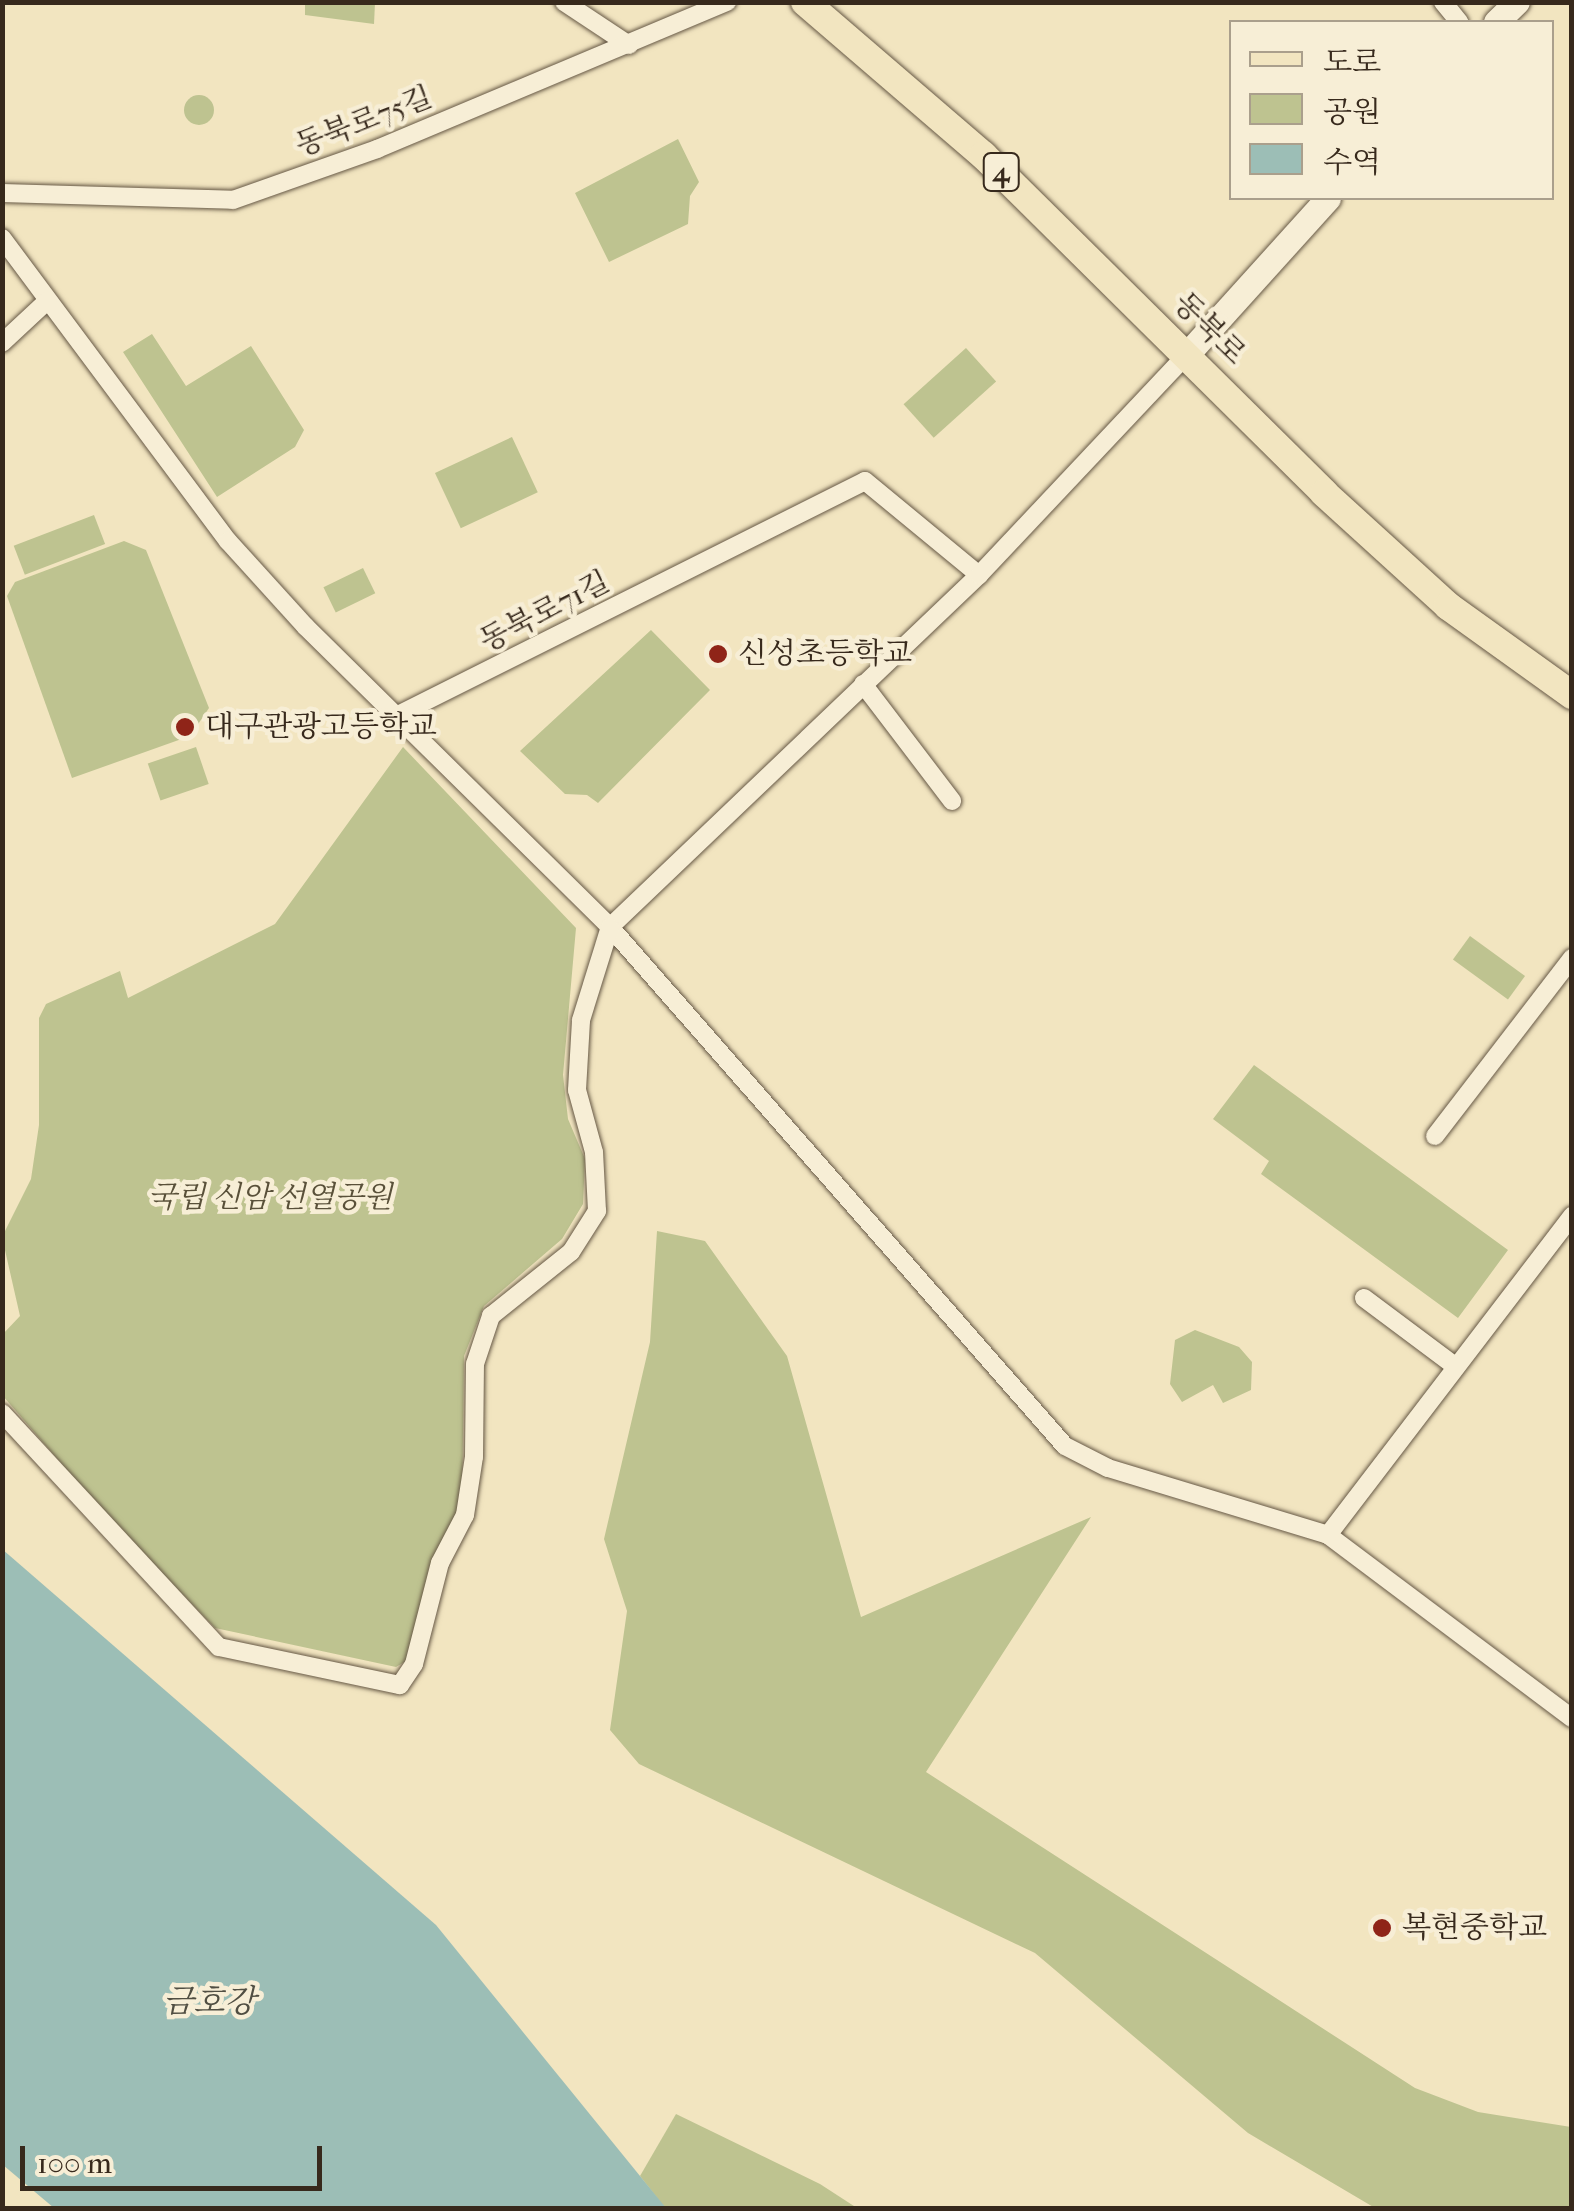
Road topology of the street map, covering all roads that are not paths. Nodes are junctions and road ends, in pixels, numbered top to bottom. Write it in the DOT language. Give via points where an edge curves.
graph roads {
  1 [pos="564,2"];
  2 [pos="727,2"];
  3 [pos="805,2"];
  4 [pos="1517,2"];
  5 [pos="1498,20"];
  6 [pos="629,45"];
  7 [pos="2,192"];
  8 [pos="1326,200"];
  9 [pos="2,238"];
  10 [pos="47,300"];
  11 [pos="2,343"];
  12 [pos="1188,353"];
  13 [pos="978,575"];
  14 [pos="863,684"];
  15 [pos="1572,695"];
  16 [pos="400,714"];
  17 [pos="952,802"];
  18 [pos="610,927"];
  19 [pos="1572,958"];
  20 [pos="1435,1136"];
  21 [pos="1572,1216"];
  22 [pos="1364,1298"];
  23 [pos="1454,1366"];
  24 [pos="2,1413"];
  25 [pos="1328,1535"];
  26 [pos="1572,1718"];
  1 -- 6 [label="street"];
  2 -- 6 [label="street, 동북로75길"];
  3 -- 12 [label="main road, 동북로 / 4" via="983,154"];
  4 -- 5 [label="street"];
  6 -- 7 [label="street, 동북로75길" via="234,200"];
  8 -- 12 [label="street"];
  9 -- 10 [label="street"];
  10 -- 11 [label="street"];
  10 -- 16 [label="street" via="203,512 304,626"];
  12 -- 13 [label="street"];
  12 -- 15 [label="main road, 동북로 / 4" via="1324,493 1448,606"];
  13 -- 14 [label="street"];
  13 -- 16 [label="street, 동북로71길" via="865,481"];
  14 -- 17 [label="street"];
  14 -- 18 [label="street"];
  16 -- 18 [label="street"];
  18 -- 24 [label="street" via="582,1020 577,1090 594,1152 597,1212 572,1252 492,1316 474,1364 474,1457 465,1515 440,1563 414,1664 400,1685 219,1647"];
  18 -- 25 [label="street" via="1065,1446 1108,1468"];
  19 -- 20 [label="street"];
  21 -- 23 [label="street"];
  22 -- 23 [label="street"];
  23 -- 25 [label="street"];
  25 -- 26 [label="street"];
}
